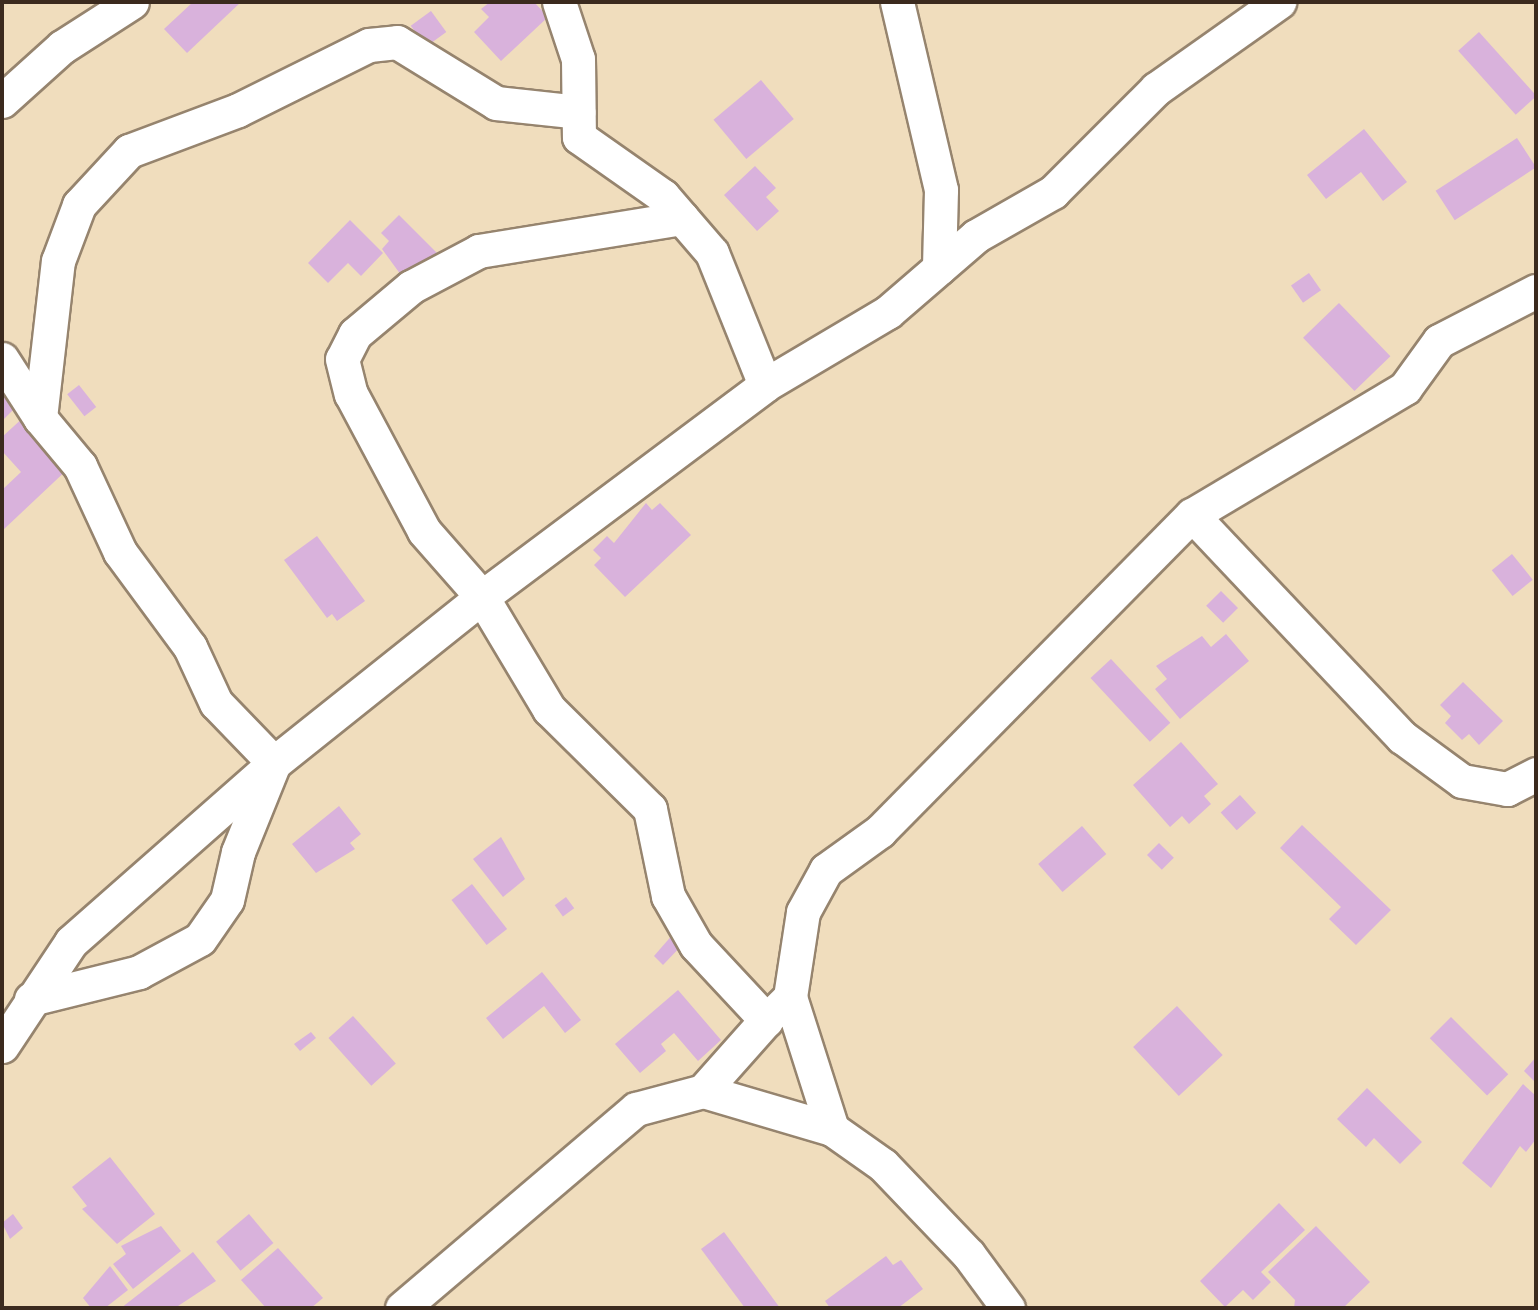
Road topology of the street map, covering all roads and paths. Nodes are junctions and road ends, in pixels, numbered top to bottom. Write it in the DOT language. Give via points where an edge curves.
graph roads {
  1 [pos="132,2"];
  2 [pos="559,2"];
  3 [pos="897,2"];
  4 [pos="1279,2"];
  5 [pos="2,100"];
  6 [pos="579,112"];
  7 [pos="682,218"];
  8 [pos="939,268"];
  9 [pos="1536,291"];
  10 [pos="2,359"];
  11 [pos="765,385"];
  12 [pos="40,418"];
  13 [pos="1192,515"];
  14 [pos="482,597"];
  15 [pos="274,763"];
  16 [pos="1536,774"];
  17 [pos="790,997"];
  18 [pos="32,999"];
  19 [pos="766,1020"];
  20 [pos="2,1046"];
  21 [pos="703,1091"];
  22 [pos="832,1129"];
  23 [pos="402,1308"];
  24 [pos="1007,1308"];
  1 -- 5 [label="street" via="62,47"];
  2 -- 6 [label="street" via="578,59"];
  3 -- 8 [label="street" via="941,190"];
  4 -- 8 [label="street" via="1156,89 1053,192 976,236"];
  6 -- 7 [label="street" via="579,137 663,196"];
  6 -- 12 [label="street" via="480,98 397,42 369,45 238,110 129,151 79,205 58,261"];
  7 -- 11 [label="street" via="712,253"];
  7 -- 14 [label="street" via="479,251 411,287 355,334 342,359 351,394 424,531"];
  8 -- 11 [label="street" via="888,312"];
  9 -- 13 [label="street" via="1439,341 1405,387"];
  10 -- 12 [label="street"];
  11 -- 14 [label="street"];
  12 -- 15 [label="street" via="80,466 120,552 190,647 216,703"];
  13 -- 16 [label="street" via="1402,737 1462,781 1507,789"];
  13 -- 17 [label="street" via="880,831 827,870 803,912"];
  14 -- 15 [label="street"];
  14 -- 19 [label="street" via="549,709 650,808 668,896 696,945"];
  15 -- 18 [label="street" via="71,942"];
  15 -- 18 [label="street" via="238,852 227,900 200,939 139,972"];
  17 -- 19 [label="street"];
  17 -- 22 [label="street"];
  18 -- 20 [label="street"];
  19 -- 21 [label="street"];
  21 -- 22 [label="street"];
  21 -- 23 [label="street" via="636,1109"];
  22 -- 24 [label="street" via="883,1165 969,1255"];
}
